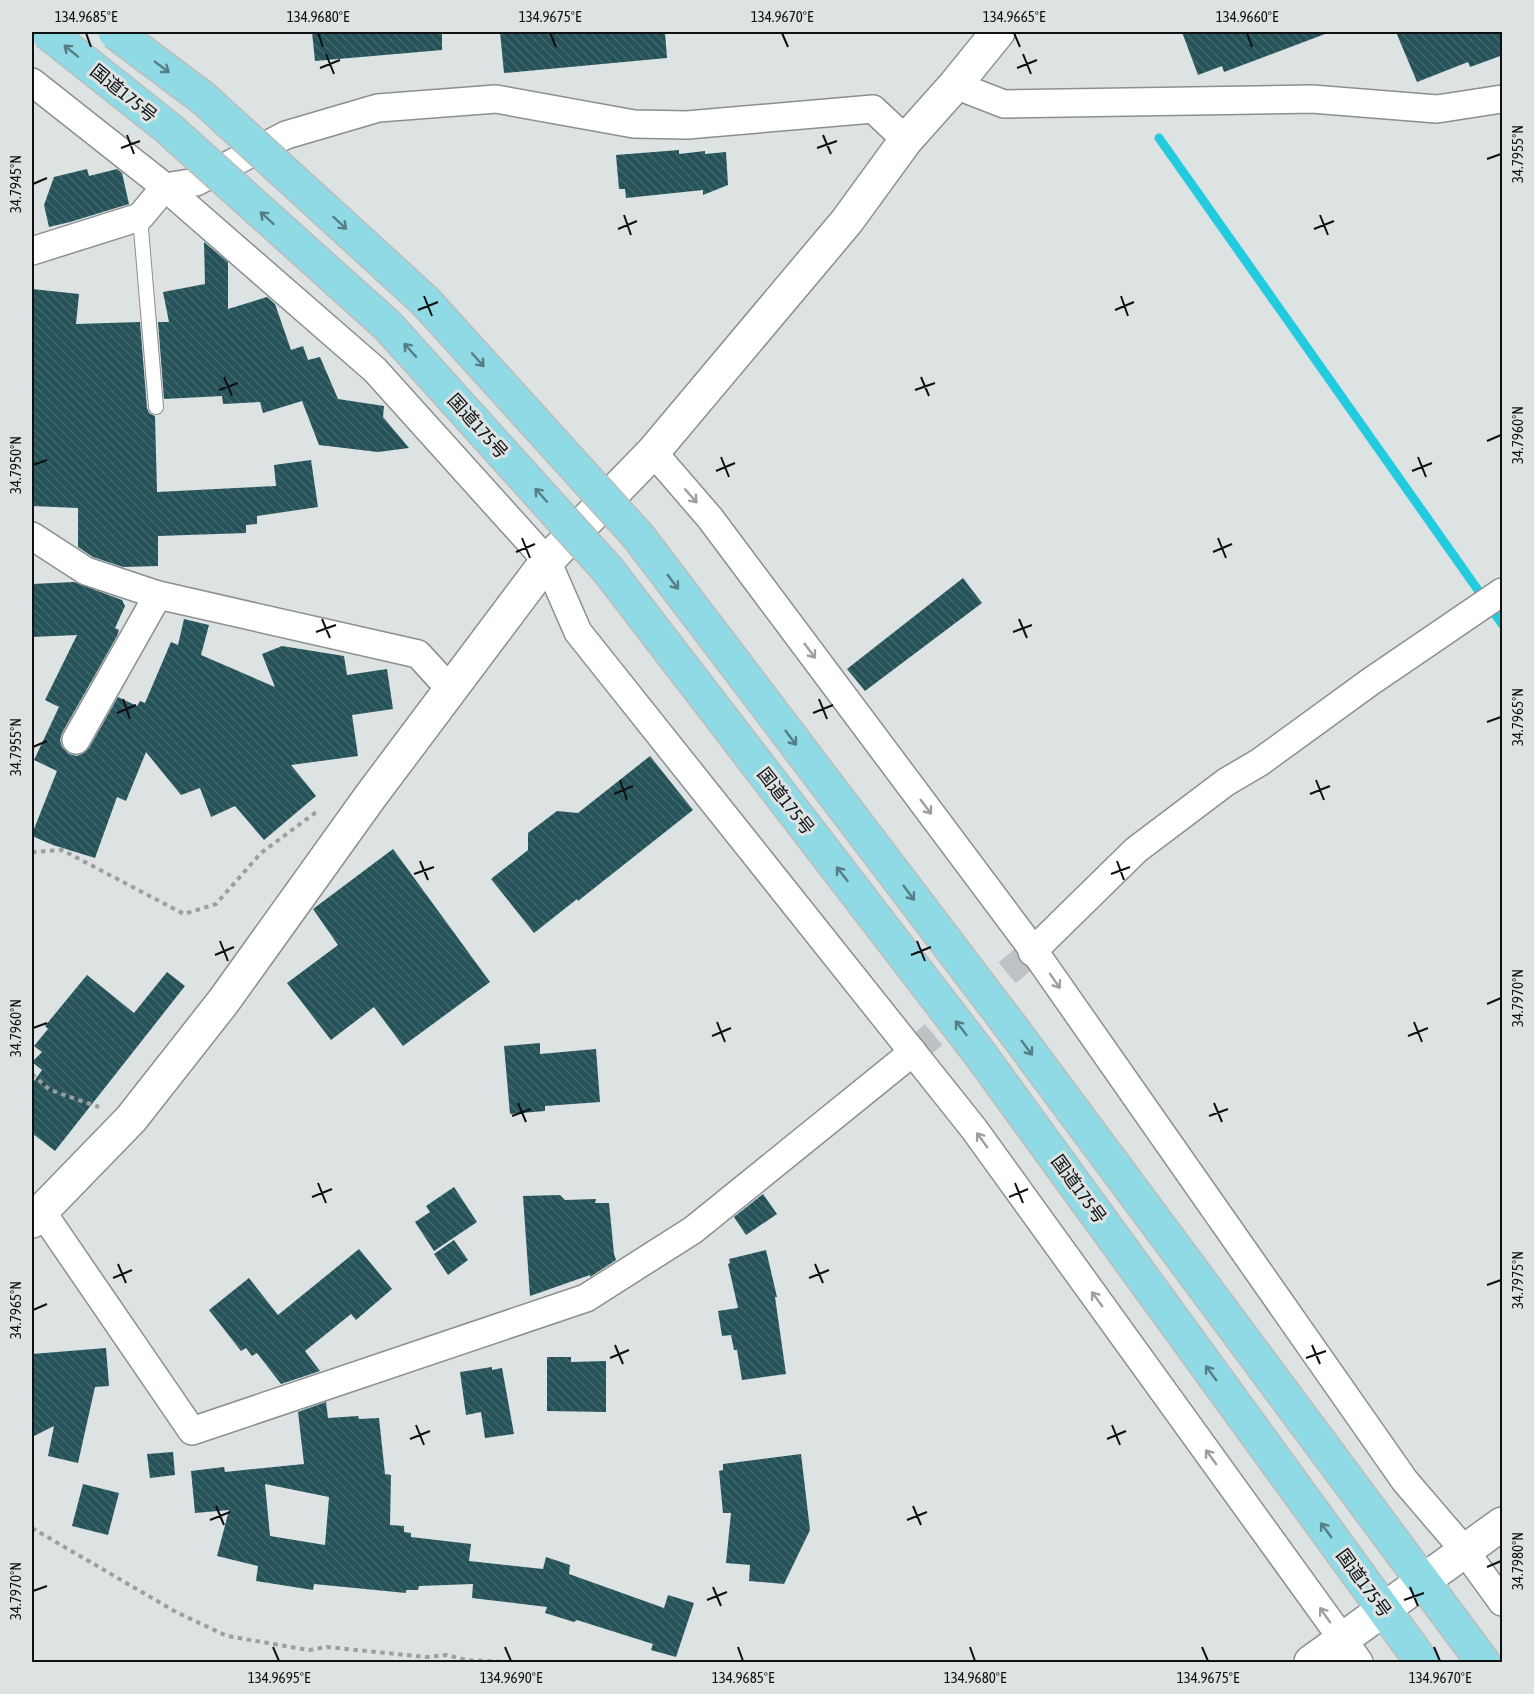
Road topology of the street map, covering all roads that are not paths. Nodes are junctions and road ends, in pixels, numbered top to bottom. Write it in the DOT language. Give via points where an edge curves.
graph roads {
  1 [pos="47,32"];
  2 [pos="115,32"];
  3 [pos="998,32"];
  4 [pos="32,82"];
  5 [pos="955,85"];
  6 [pos="1503,99"];
  7 [pos="906,140"];
  8 [pos="165,187"];
  9 [pos="140,217"];
  10 [pos="32,251"];
  11 [pos="156,407"];
  12 [pos="653,452"];
  13 [pos="32,536"];
  14 [pos="547,561"];
  15 [pos="1503,592"];
  16 [pos="158,595"];
  17 [pos="452,690"];
  18 [pos="76,740"];
  19 [pos="1033,952"];
  20 [pos="913,1052"];
  21 [pos="37,1216"];
  22 [pos="1503,1524"];
  23 [pos="1465,1551"];
  24 [pos="1425,1582"];
  25 [pos="1503,1602"];
  26 [pos="1384,1610"];
  27 [pos="1351,1651"];
  28 [pos="1311,1662"];
  29 [pos="1422,1662"];
  30 [pos="1483,1662"];
  26 -- 1 [label="highway, 国道175号, one-way, bridge" via="980,1054 608,570 388,326 168,128"];
  2 -- 24 [label="highway, one-way, bridge" via="203,98 425,301 638,536"];
  3 -- 5 [label="street"];
  4 -- 8 [label="street"];
  5 -- 6 [label="street" via="1004,104 1312,99 1437,109"];
  5 -- 7 [label="street"];
  7 -- 8 [label="street" via="873,109 687,125 634,124 496,99 378,108 286,135 196,182"];
  7 -- 12 [label="street" via="847,221"];
  8 -- 9 [label="street"];
  8 -- 14 [label="street" via="375,370"];
  9 -- 10 [label="street"];
  9 -- 11 [label="lane"];
  12 -- 14 [label="street"];
  12 -- 19 [label="street, one-way" via="710,518"];
  13 -- 16 [label="street" via="86,571"];
  14 -- 17 [label="street"];
  14 -- 20 [label="street" via="578,632"];
  15 -- 19 [label="street" via="1226,782 1136,849"];
  16 -- 17 [label="street" via="418,654"];
  16 -- 18 [label="street"];
  17 -- 21 [label="street" via="223,1002 131,1119"];
  19 -- 23 [label="street, one-way" via="1405,1481"];
  20 -- 21 [label="street" via="693,1230 586,1298 192,1431"];
  27 -- 20 [label="street, one-way" via="974,1129"];
  22 -- 23 [label="street"];
  23 -- 24 [label="street"];
  23 -- 25 [label="street"];
  24 -- 26 [label="street"];
  24 -- 30 [label="highway"];
  26 -- 27 [label="street"];
  26 -- 29 [label="highway, 国道175号"];
  27 -- 28 [label="street"];
}
